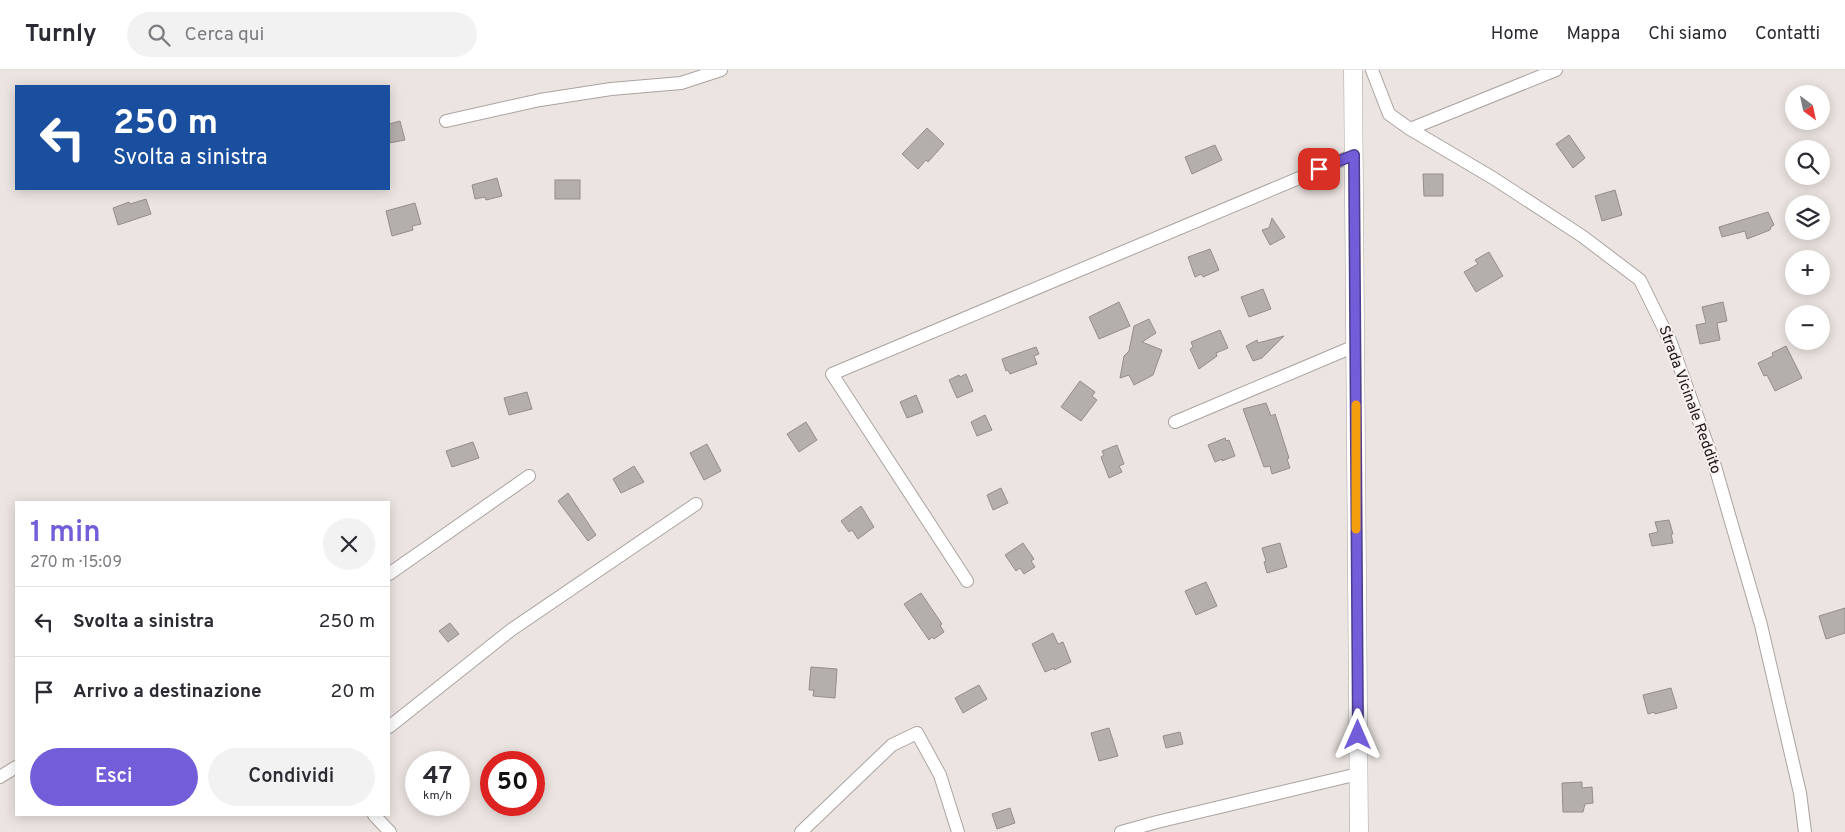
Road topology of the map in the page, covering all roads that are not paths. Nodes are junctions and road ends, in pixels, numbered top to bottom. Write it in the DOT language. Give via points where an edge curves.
graph roads {
  1 [pos="721,70"];
  2 [pos="1353,70"];
  3 [pos="1372,70"];
  4 [pos="1556,70"];
  5 [pos="446,122"];
  6 [pos="1410,129"];
  7 [pos="1354,155"];
  8 [pos="1355,346"];
  9 [pos="1175,422"];
  10 [pos="530,476"];
  11 [pos="696,504"];
  12 [pos="390,573"];
  13 [pos="967,581"];
  14 [pos="390,726"];
  15 [pos="15,768"];
  16 [pos="1358,774"];
  17 [pos="0,777"];
  18 [pos="375,816"];
  19 [pos="390,832"];
  20 [pos="801,832"];
  21 [pos="958,832"];
  22 [pos="1121,832"];
  23 [pos="1359,832"];
  24 [pos="1805,832"];
  1 -- 5 [label="street" via="681,83 549,99"];
  2 -- 7 [label="main road"];
  3 -- 6 [label="street, Strada Vicinale Reddito" via="1389,114"];
  4 -- 6 [label="street"];
  6 -- 24 [label="street, Strada Vicinale Reddito" via="1582,236 1640,280 1671,342 1714,463 1761,625 1800,793"];
  7 -- 8 [label="main road"];
  7 -- 13 [label="street" via="832,374"];
  8 -- 9 [label="street"];
  8 -- 16 [label="main road"];
  10 -- 12 [label="street"];
  11 -- 14 [label="street" via="511,630"];
  15 -- 17 [label="street"];
  16 -- 22 [label="street"];
  16 -- 23 [label="main road"];
  18 -- 19 [label="street"];
  20 -- 21 [label="street" via="892,745 917,733 940,775"];
}
